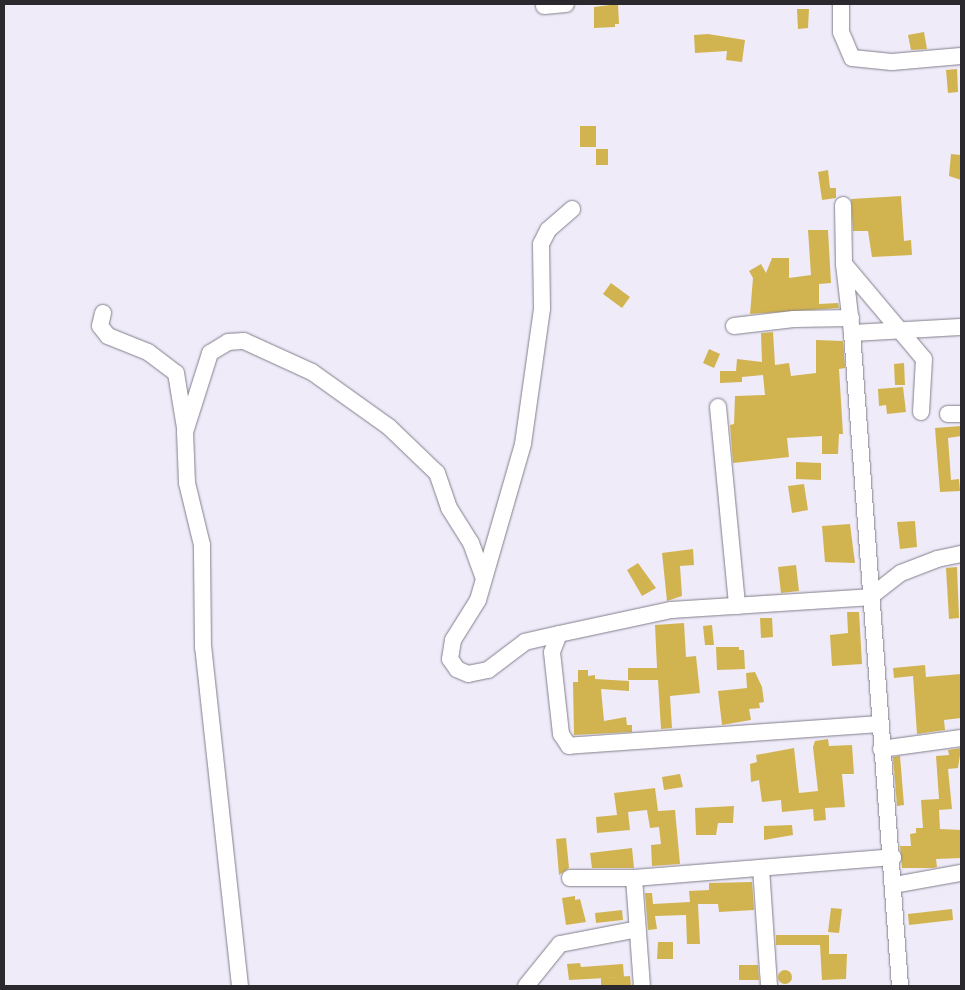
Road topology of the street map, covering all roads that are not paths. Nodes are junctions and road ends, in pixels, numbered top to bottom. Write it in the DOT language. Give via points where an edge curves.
graph roads {
  1 [pos="566,4"];
  2 [pos="841,4"];
  3 [pos="544,6"];
  4 [pos="961,56"];
  5 [pos="843,205"];
  6 [pos="572,209"];
  7 [pos="844,264"];
  8 [pos="104,313"];
  9 [pos="851,325"];
  10 [pos="734,326"];
  11 [pos="961,326"];
  12 [pos="902,330"];
  13 [pos="718,407"];
  14 [pos="921,412"];
  15 [pos="185,432"];
  16 [pos="961,554"];
  17 [pos="483,576"];
  18 [pos="870,597"];
  19 [pos="737,606"];
  20 [pos="558,634"];
  21 [pos="880,724"];
  22 [pos="961,738"];
  23 [pos="881,749"];
  24 [pos="893,857"];
  25 [pos="761,868"];
  26 [pos="961,874"];
  27 [pos="570,878"];
  28 [pos="634,878"];
  29 [pos="894,885"];
  30 [pos="638,929"];
  31 [pos="240,986"];
  32 [pos="526,986"];
  33 [pos="642,986"];
  34 [pos="769,986"];
  35 [pos="900,986"];
  1 -- 3 [label="street"];
  2 -- 4 [label="street" via="841,32 852,58 892,62"];
  5 -- 7 [label="street"];
  6 -- 17 [label="street" via="548,230 541,244 542,308 523,444"];
  7 -- 9 [label="street"];
  7 -- 12 [label="street"];
  8 -- 15 [label="street" via="100,326 108,336 148,352 176,373"];
  9 -- 10 [label="street" via="794,319"];
  9 -- 12 [label="street"];
  9 -- 18 [label="street"];
  11 -- 12 [label="street"];
  12 -- 14 [label="street" via="924,359"];
  13 -- 19 [label="street"];
  15 -- 17 [label="street" via="210,353 228,342 244,340 312,372 395,432 437,473 449,508 471,543"];
  15 -- 31 [label="street" via="187,483 202,545 203,648"];
  16 -- 18 [label="street" via="901,573"];
  17 -- 20 [label="street" via="478,600 452,640 450,659 457,669 468,674 488,670 525,642"];
  18 -- 19 [label="street"];
  18 -- 21 [label="street"];
  19 -- 20 [label="street" via="671,610"];
  20 -- 21 [label="street" via="552,652 561,734 569,746"];
  21 -- 23 [label="street"];
  22 -- 23 [label="street"];
  23 -- 24 [label="street"];
  24 -- 25 [label="street"];
  24 -- 29 [label="street"];
  25 -- 28 [label="street"];
  25 -- 34 [label="street"];
  26 -- 29 [label="street"];
  27 -- 28 [label="street"];
  28 -- 30 [label="street"];
  29 -- 35 [label="street"];
  30 -- 32 [label="street" via="560,944"];
  30 -- 33 [label="street"];
}
